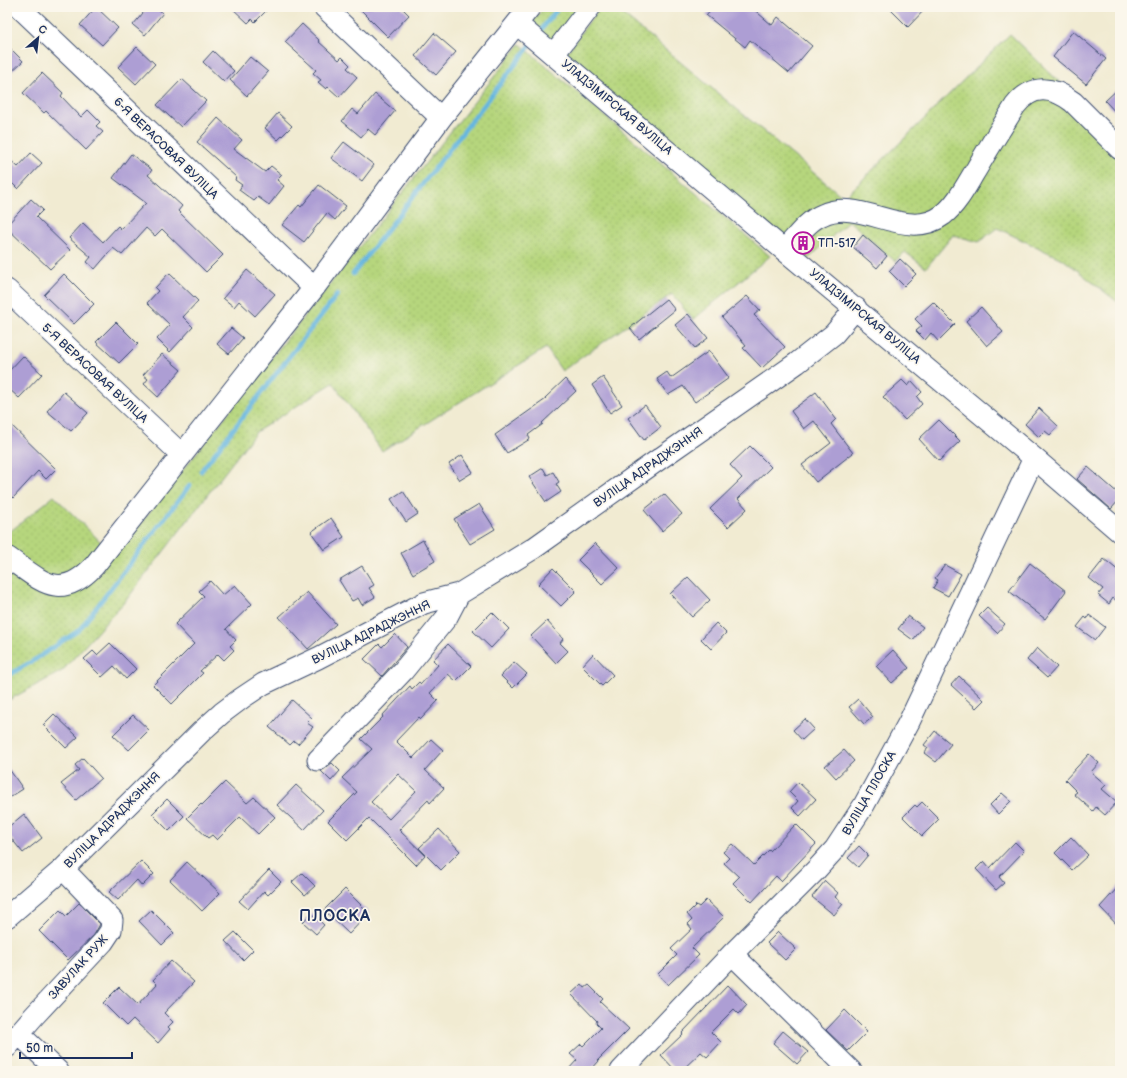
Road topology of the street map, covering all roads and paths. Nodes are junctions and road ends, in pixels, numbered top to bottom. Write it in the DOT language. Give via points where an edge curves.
graph roads {
  1 [pos="18,7"];
  2 [pos="324,7"];
  3 [pos="530,7"];
  4 [pos="590,7"];
  5 [pos="522,27"];
  6 [pos="550,51"];
  7 [pos="441,118"];
  8 [pos="1120,149"];
  9 [pos="784,250"];
  10 [pos="314,288"];
  11 [pos="7,290"];
  12 [pos="856,308"];
  13 [pos="182,455"];
  14 [pos="1034,458"];
  15 [pos="1120,532"];
  16 [pos="7,557"];
  17 [pos="459,594"];
  18 [pos="318,760"];
  19 [pos="63,869"];
  20 [pos="7,917"];
  21 [pos="732,954"];
  22 [pos="13,1040"];
  23 [pos="58,1071"];
  24 [pos="621,1071"];
  25 [pos="851,1071"];
  1 -- 10 [label="street, 6-Я ВЕРАСОВАЯ ВУЛІЦА"];
  2 -- 7 [label="street"];
  3 -- 5 [label="street"];
  4 -- 6 [label="street"];
  5 -- 6 [label="street, УЛАДЗІМІРСКАЯ ВУЛІЦА"];
  5 -- 7 [label="street"];
  6 -- 9 [label="street, УЛАДЗІМІРСКАЯ ВУЛІЦА"];
  7 -- 10 [label="street"];
  8 -- 9 [label="street" via="1064,95 1046,89 1037,90 1021,98 966,186 942,215 922,224 910,224 854,211 831,211 811,222"];
  9 -- 12 [label="street, УЛАДЗІМІРСКАЯ ВУЛІЦА"];
  10 -- 13 [label="street"];
  11 -- 13 [label="street, 5-Я ВЕРАСОВАЯ ВУЛІЦА"];
  12 -- 14 [label="street, УЛАДЗІМІРСКАЯ ВУЛІЦА"];
  12 -- 17 [label="street, ВУЛІЦА АДРАДЖЭННЯ" via="834,334 798,363 534,548"];
  13 -- 16 [label="street" via="94,566 77,582 56,586"];
  14 -- 15 [label="street, УЛАДЗІМІРСКАЯ ВУЛІЦА"];
  14 -- 21 [label="street, ВУЛІЦА ПЛОСКА" via="909,722 864,805 830,854"];
  17 -- 18 [label="street" via="447,617 403,671"];
  17 -- 19 [label="street, ВУЛІЦА АДРАДЖЭННЯ" via="424,603 263,684 242,698 202,731"];
  19 -- 20 [label="street, ВУЛІЦА АДРАДЖЭННЯ"];
  19 -- 22 [label="street, ЗАВУЛАК РУЖ" via="112,920 111,930 96,950"];
  21 -- 24 [label="street, ВУЛІЦА ПЛОСКА"];
  21 -- 25 [label="street"];
  22 -- 23 [label="street"];
}
